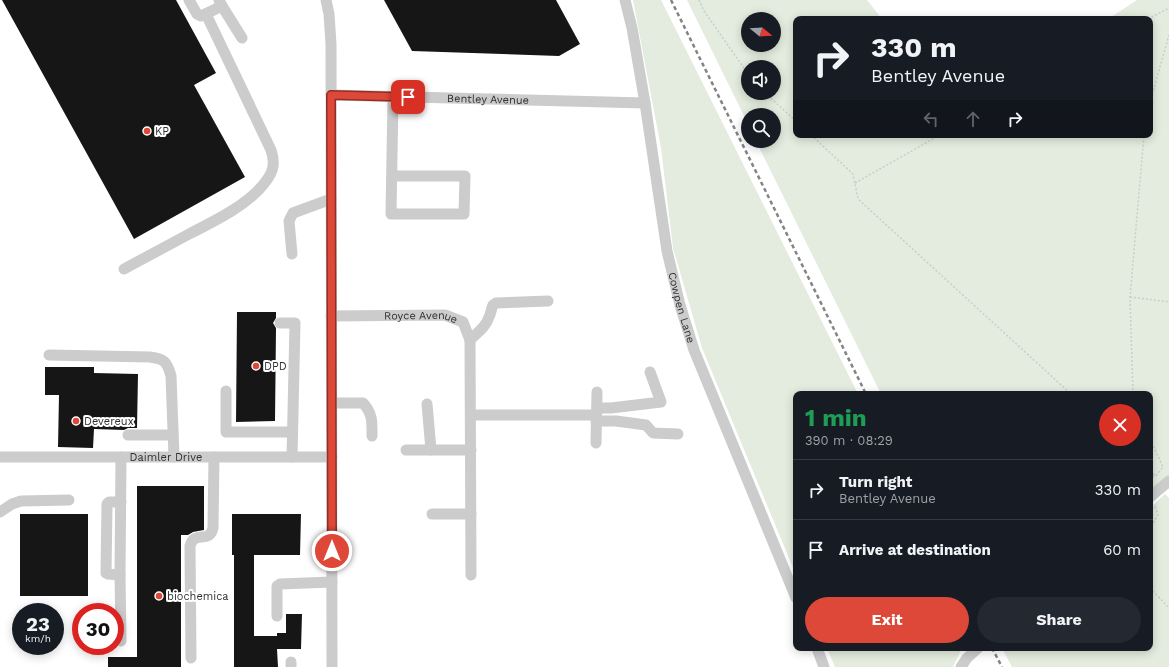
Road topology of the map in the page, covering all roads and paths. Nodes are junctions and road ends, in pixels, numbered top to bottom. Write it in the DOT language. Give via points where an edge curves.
graph roads {
  1 [pos="189,0"];
  2 [pos="326,0"];
  3 [pos="625,0"];
  4 [pos="699,0"];
  5 [pos="220,3"];
  6 [pos="1169,8"];
  7 [pos="206,14"];
  8 [pos="1153,16"];
  9 [pos="1169,35"];
  10 [pos="242,38"];
  11 [pos="741,64"];
  12 [pos="1153,91"];
  13 [pos="331,95"];
  14 [pos="393,97"];
  15 [pos="773,100"];
  16 [pos="645,103"];
  17 [pos="793,118"];
  18 [pos="814,138"];
  19 [pos="935,138"];
  20 [pos="1144,138"];
  21 [pos="392,176"];
  22 [pos="855,183"];
  23 [pos="331,198"];
  24 [pos="292,254"];
  25 [pos="124,269"];
  26 [pos="1130,297"];
  27 [pos="548,301"];
  28 [pos="1169,302"];
  29 [pos="331,316"];
  30 [pos="280,323"];
  31 [pos="470,340"];
  32 [pos="49,355"];
  33 [pos="650,372"];
  34 [pos="226,391"];
  35 [pos="1068,391"];
  36 [pos="1133,391"];
  37 [pos="597,392"];
  38 [pos="332,403"];
  39 [pos="428,404"];
  40 [pos="471,415"];
  41 [pos="596,415"];
  42 [pos="292,432"];
  43 [pos="678,434"];
  44 [pos="128,435"];
  45 [pos="173,435"];
  46 [pos="372,436"];
  47 [pos="596,443"];
  48 [pos="1153,445"];
  49 [pos="406,450"];
  50 [pos="431,450"];
  51 [pos="471,450"];
  52 [pos="0,457"];
  53 [pos="121,457"];
  54 [pos="174,457"];
  55 [pos="214,457"];
  56 [pos="292,457"];
  57 [pos="332,457"];
  58 [pos="1153,476"];
  59 [pos="1167,485"];
  60 [pos="1153,495"];
  61 [pos="69,500"];
  62 [pos="1153,504"];
  63 [pos="0,512"];
  64 [pos="432,514"];
  65 [pos="471,514"];
  66 [pos="1153,523"];
  67 [pos="471,575"];
  68 [pos="332,582"];
  69 [pos="793,591"];
  70 [pos="1153,591"];
  71 [pos="121,603"];
  72 [pos="1169,608"];
  73 [pos="277,616"];
  74 [pos="818,651"];
  75 [pos="975,651"];
  76 [pos="191,658"];
  77 [pos="332,667"];
  78 [pos="824,667"];
  79 [pos="961,667"];
  1 -- 7 [label="street" via="197,14"];
  2 -- 13 [label="street" via="331,44"];
  3 -- 16 [label="street, Cowpen Lane"];
  4 -- 11 [label="path"];
  5 -- 7 [label="street"];
  5 -- 10 [label="street"];
  6 -- 8 [label="path"];
  7 -- 25 [label="street" via="271,150 274,158 272,169 267,181 246,201 213,222"];
  9 -- 12 [label="path"];
  13 -- 14 [label="street, Bentley Avenue"];
  13 -- 23 [label="street"];
  14 -- 16 [label="street, Bentley Avenue"];
  14 -- 21 [label="street"];
  15 -- 17 [label="path"];
  16 -- 69 [label="street, Cowpen Lane" via="667,251 680,305 697,357"];
  18 -- 22 [label="path" via="853,174"];
  19 -- 22 [label="path"];
  20 -- 26 [label="path"];
  21 -- 21 [label="street" via="391,214 464,214 464,176"];
  22 -- 35 [label="path" via="858,199"];
  23 -- 24 [label="street" via="293,213 289,221"];
  23 -- 29 [label="street"];
  26 -- 28 [label="path"];
  26 -- 36 [label="path"];
  27 -- 31 [label="street" via="496,303 487,322"];
  29 -- 31 [label="street, Royce Avenue" via="445,315 463,322"];
  29 -- 38 [label="street"];
  30 -- 42 [label="street" via="295,323"];
  31 -- 40 [label="street, Royce Avenue"];
  32 -- 45 [label="street" via="161,359 171,376"];
  33 -- 41 [label="street" via="661,402 611,408"];
  34 -- 42 [label="street" via="226,432"];
  37 -- 41 [label="street"];
  38 -- 46 [label="street" via="363,403 372,416"];
  38 -- 57 [label="street"];
  39 -- 50 [label="street"];
  40 -- 41 [label="street"];
  40 -- 51 [label="street, Royce Avenue"];
  41 -- 43 [label="street" via="616,422 646,425 654,432"];
  41 -- 47 [label="street"];
  42 -- 56 [label="street"];
  44 -- 45 [label="street"];
  45 -- 54 [label="street"];
  48 -- 58 [label="path" via="1163,467 1156,476"];
  49 -- 50 [label="street"];
  50 -- 51 [label="street"];
  51 -- 65 [label="street, Royce Avenue"];
  52 -- 53 [label="street, Daimler Drive"];
  53 -- 54 [label="street, Daimler Drive"];
  53 -- 71 [label="street"];
  54 -- 55 [label="street, Daimler Drive"];
  55 -- 56 [label="street, Daimler Drive"];
  55 -- 76 [label="street" via="212,533 195,538 190,546"];
  56 -- 57 [label="street, Daimler Drive"];
  57 -- 68 [label="street"];
  59 -- 60 [label="street"];
  61 -- 63 [label="street" via="21,501"];
  62 -- 66 [label="path" via="1158,515"];
  64 -- 65 [label="street"];
  65 -- 67 [label="street, Royce Avenue"];
  68 -- 73 [label="street" via="280,584 277,586"];
  68 -- 77 [label="street"];
  70 -- 72 [label="path"];
  74 -- 78 [label="street"];
  75 -- 79 [label="street"];
}
